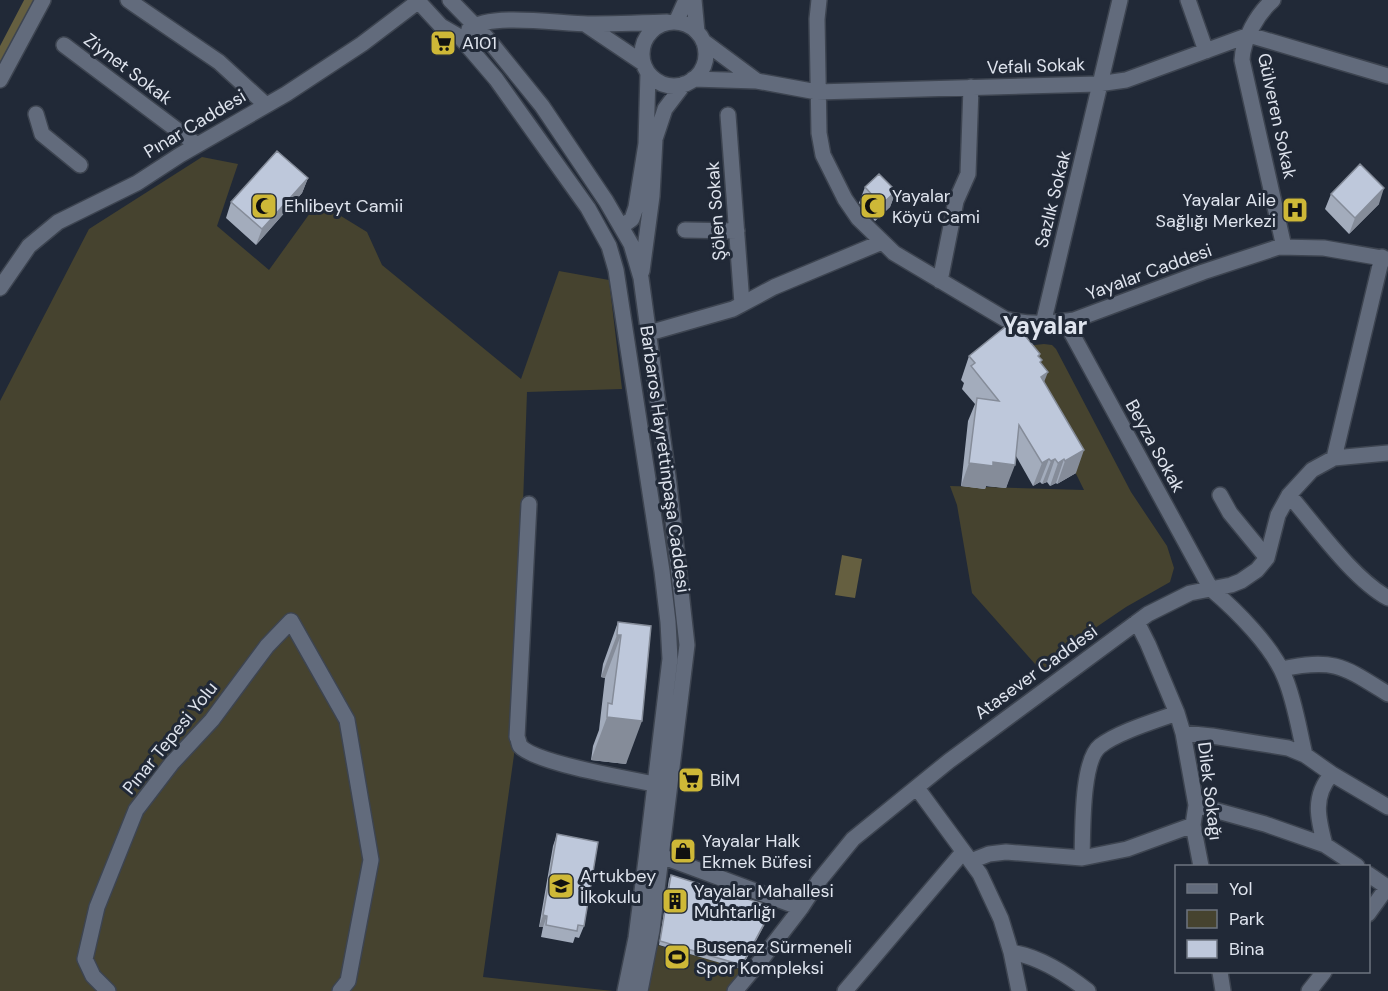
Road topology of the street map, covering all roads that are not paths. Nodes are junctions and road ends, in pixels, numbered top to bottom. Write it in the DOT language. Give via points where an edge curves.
graph roads {
  1 [pos="43,0"];
  2 [pos="128,0"];
  3 [pos="419,0"];
  4 [pos="450,0"];
  5 [pos="686,0"];
  6 [pos="694,0"];
  7 [pos="819,0"];
  8 [pos="1120,0"];
  9 [pos="1188,0"];
  10 [pos="1273,0"];
  11 [pos="671,22"];
  12 [pos="585,24"];
  13 [pos="475,25"];
  14 [pos="1249,35"];
  15 [pos="460,37"];
  16 [pos="700,37"];
  17 [pos="64,45"];
  18 [pos="1206,51"];
  19 [pos="646,68"];
  20 [pos="1388,76"];
  21 [pos="0,80"];
  22 [pos="757,81"];
  23 [pos="689,82"];
  24 [pos="1101,83"];
  25 [pos="971,87"];
  26 [pos="817,92"];
  27 [pos="266,105"];
  28 [pos="36,114"];
  29 [pos="728,115"];
  30 [pos="197,145"];
  31 [pos="80,165"];
  32 [pos="621,227"];
  33 [pos="685,230"];
  34 [pos="737,231"];
  35 [pos="882,242"];
  36 [pos="1284,247"];
  37 [pos="1385,258"];
  38 [pos="641,278"];
  39 [pos="940,281"];
  40 [pos="0,288"];
  41 [pos="742,304"];
  42 [pos="1065,321"];
  43 [pos="1043,324"];
  44 [pos="649,333"];
  45 [pos="1388,453"];
  46 [pos="1335,459"];
  47 [pos="1220,495"];
  48 [pos="1289,495"];
  49 [pos="529,504"];
  50 [pos="1266,558"];
  51 [pos="1211,589"];
  52 [pos="1388,597"];
  53 [pos="1137,622"];
  54 [pos="1281,669"];
  55 [pos="1388,694"];
  56 [pos="1177,713"];
  57 [pos="1183,733"];
  58 [pos="1305,755"];
  59 [pos="1332,774"];
  60 [pos="655,784"];
  61 [pos="917,788"];
  62 [pos="1196,806"];
  63 [pos="1388,807"];
  64 [pos="1193,825"];
  65 [pos="1325,845"];
  66 [pos="654,854"];
  67 [pos="967,856"];
  68 [pos="1082,858"];
  69 [pos="1201,865"];
  70 [pos="1354,865"];
  71 [pos="1370,875"];
  72 [pos="1387,886"];
  73 [pos="801,908"];
  74 [pos="1370,911"];
  75 [pos="1011,952"];
  76 [pos="1220,973"];
  77 [pos="1318,973"];
  78 [pos="108,991"];
  79 [pos="340,991"];
  80 [pos="626,991"];
  81 [pos="640,991"];
  82 [pos="735,991"];
  83 [pos="845,991"];
  84 [pos="1019,991"];
  85 [pos="1088,991"];
  86 [pos="1223,991"];
  87 [pos="1309,991"];
  1 -- 21 [label="street"];
  2 -- 27 [label="street" via="219,62"];
  3 -- 15 [label="street, Barbaros Hayrettinpaşa Caddesi" via="441,26"];
  3 -- 27 [label="street, Pınar Caddesi" via="352,50"];
  4 -- 13 [label="street, Barbaros Hayrettinpaşa Caddesi"];
  5 -- 11 [label="street"];
  6 -- 16 [label="street"];
  7 -- 26 [label="street, Yayalar Caddesi"];
  8 -- 24 [label="street, Sazlık Sokak"];
  9 -- 18 [label="street"];
  10 -- 14 [label="street, Gülveren Sokak"];
  11 -- 12 [label="street"];
  11 -- 16 [label="street" via="688,25"];
  11 -- 19 [label="street" via="657,26 644,42"];
  12 -- 13 [label="street" via="515,21"];
  12 -- 19 [label="street"];
  13 -- 15 [label="street"];
  13 -- 32 [label="street, Barbaros Hayrettinpaşa Caddesi" via="542,106"];
  14 -- 18 [label="street, Vefalı Sokak"];
  14 -- 20 [label="street"];
  14 -- 36 [label="street, Gülveren Sokak" via="1242,60"];
  15 -- 60 [label="street, Barbaros Hayrettinpaşa Caddesi" via="496,79 588,208 609,246 616,270 669,622 670,659"];
  16 -- 22 [label="street"];
  16 -- 23 [label="street" via="705,62"];
  17 -- 30 [label="street, Ziynet Sokak"];
  18 -- 24 [label="street, Vefalı Sokak" via="1126,80"];
  19 -- 23 [label="street" via="664,84"];
  19 -- 32 [label="street" via="646,144 636,207 632,219"];
  22 -- 23 [label="street, Vefalı Sokak"];
  22 -- 26 [label="street, Vefalı Sokak"];
  23 -- 38 [label="street" via="665,109 655,139"];
  24 -- 25 [label="street, Vefalı Sokak"];
  24 -- 43 [label="street, Sazlık Sokak"];
  25 -- 26 [label="street, Vefalı Sokak"];
  25 -- 39 [label="street" via="968,174 956,201"];
  26 -- 35 [label="street, Yayalar Caddesi" via="823,155 845,199"];
  27 -- 30 [label="street, Pınar Caddesi"];
  28 -- 31 [label="street" via="42,134"];
  29 -- 34 [label="street, Şölen Sokak"];
  30 -- 40 [label="street, Pınar Caddesi" via="137,183 51,227 29,246"];
  32 -- 38 [label="street, Barbaros Hayrettinpaşa Caddesi" via="631,244"];
  33 -- 34 [label="street"];
  34 -- 41 [label="street, Şölen Sokak"];
  35 -- 39 [label="street, Yayalar Caddesi"];
  35 -- 41 [label="street"];
  36 -- 37 [label="street, Yayalar Caddesi" via="1324,248"];
  36 -- 42 [label="street, Yayalar Caddesi"];
  37 -- 46 [label="street"];
  38 -- 44 [label="street, Barbaros Hayrettinpaşa Caddesi"];
  39 -- 43 [label="street, Yayalar Caddesi" via="1005,319"];
  41 -- 44 [label="street"];
  42 -- 43 [label="street, Yayalar Caddesi"];
  42 -- 51 [label="street, Beyza Sokak"];
  44 -- 66 [label="street, Barbaros Hayrettinpaşa Caddesi" via="687,645"];
  45 -- 46 [label="street"];
  46 -- 48 [label="street" via="1312,470"];
  47 -- 50 [label="street"];
  48 -- 50 [label="street" via="1278,514"];
  48 -- 52 [label="street" via="1360,577"];
  49 -- 60 [label="street" via="517,737 520,745 531,753 602,775"];
  50 -- 51 [label="street, Atasever Caddesi" via="1241,581"];
  51 -- 53 [label="street, Atasever Caddesi" via="1167,603"];
  51 -- 54 [label="street, Beyza Sokak" via="1243,619"];
  53 -- 56 [label="street, Dilek Sokağı"];
  53 -- 61 [label="street, Atasever Caddesi"];
  54 -- 55 [label="street" via="1329,663 1348,669"];
  54 -- 58 [label="street, Beyza Sokak"];
  56 -- 57 [label="street, Dilek Sokağı"];
  56 -- 68 [label="street" via="1114,738 1094,753 1086,781"];
  57 -- 58 [label="street" via="1273,745"];
  57 -- 62 [label="street, Dilek Sokağı"];
  58 -- 59 [label="street"];
  59 -- 63 [label="street"];
  59 -- 65 [label="street" via="1322,784 1319,800"];
  60 -- 66 [label="street, Barbaros Hayrettinpaşa Caddesi"];
  61 -- 67 [label="street"];
  61 -- 73 [label="street, Atasever Caddesi" via="853,839"];
  62 -- 64 [label="street, Dilek Sokağı"];
  62 -- 65 [label="street"];
  64 -- 68 [label="street" via="1127,849"];
  64 -- 69 [label="street, Dilek Sokağı"];
  65 -- 70 [label="street"];
  66 -- 73 [label="street"];
  66 -- 80 [label="street, Barbaros Hayrettinpaşa Caddesi"];
  66 -- 81 [label="street, Barbaros Hayrettinpaşa Caddesi" via="652,930"];
  67 -- 68 [label="street" via="1006,852"];
  67 -- 75 [label="street" via="980,874"];
  67 -- 83 [label="street"];
  71 -- 72 [label="street"];
  72 -- 74 [label="street"];
  73 -- 82 [label="street, Atasever Caddesi"];
  75 -- 84 [label="street"];
  75 -- 85 [label="street" via="1030,956"];
  76 -- 86 [label="street"];
  77 -- 87 [label="street"];
  78 -- 79 [label="street, Pınar Tepesi Yolu" via="93,976 85,959 97,907 135,810 291,621 347,720 371,860 348,981"];
}
